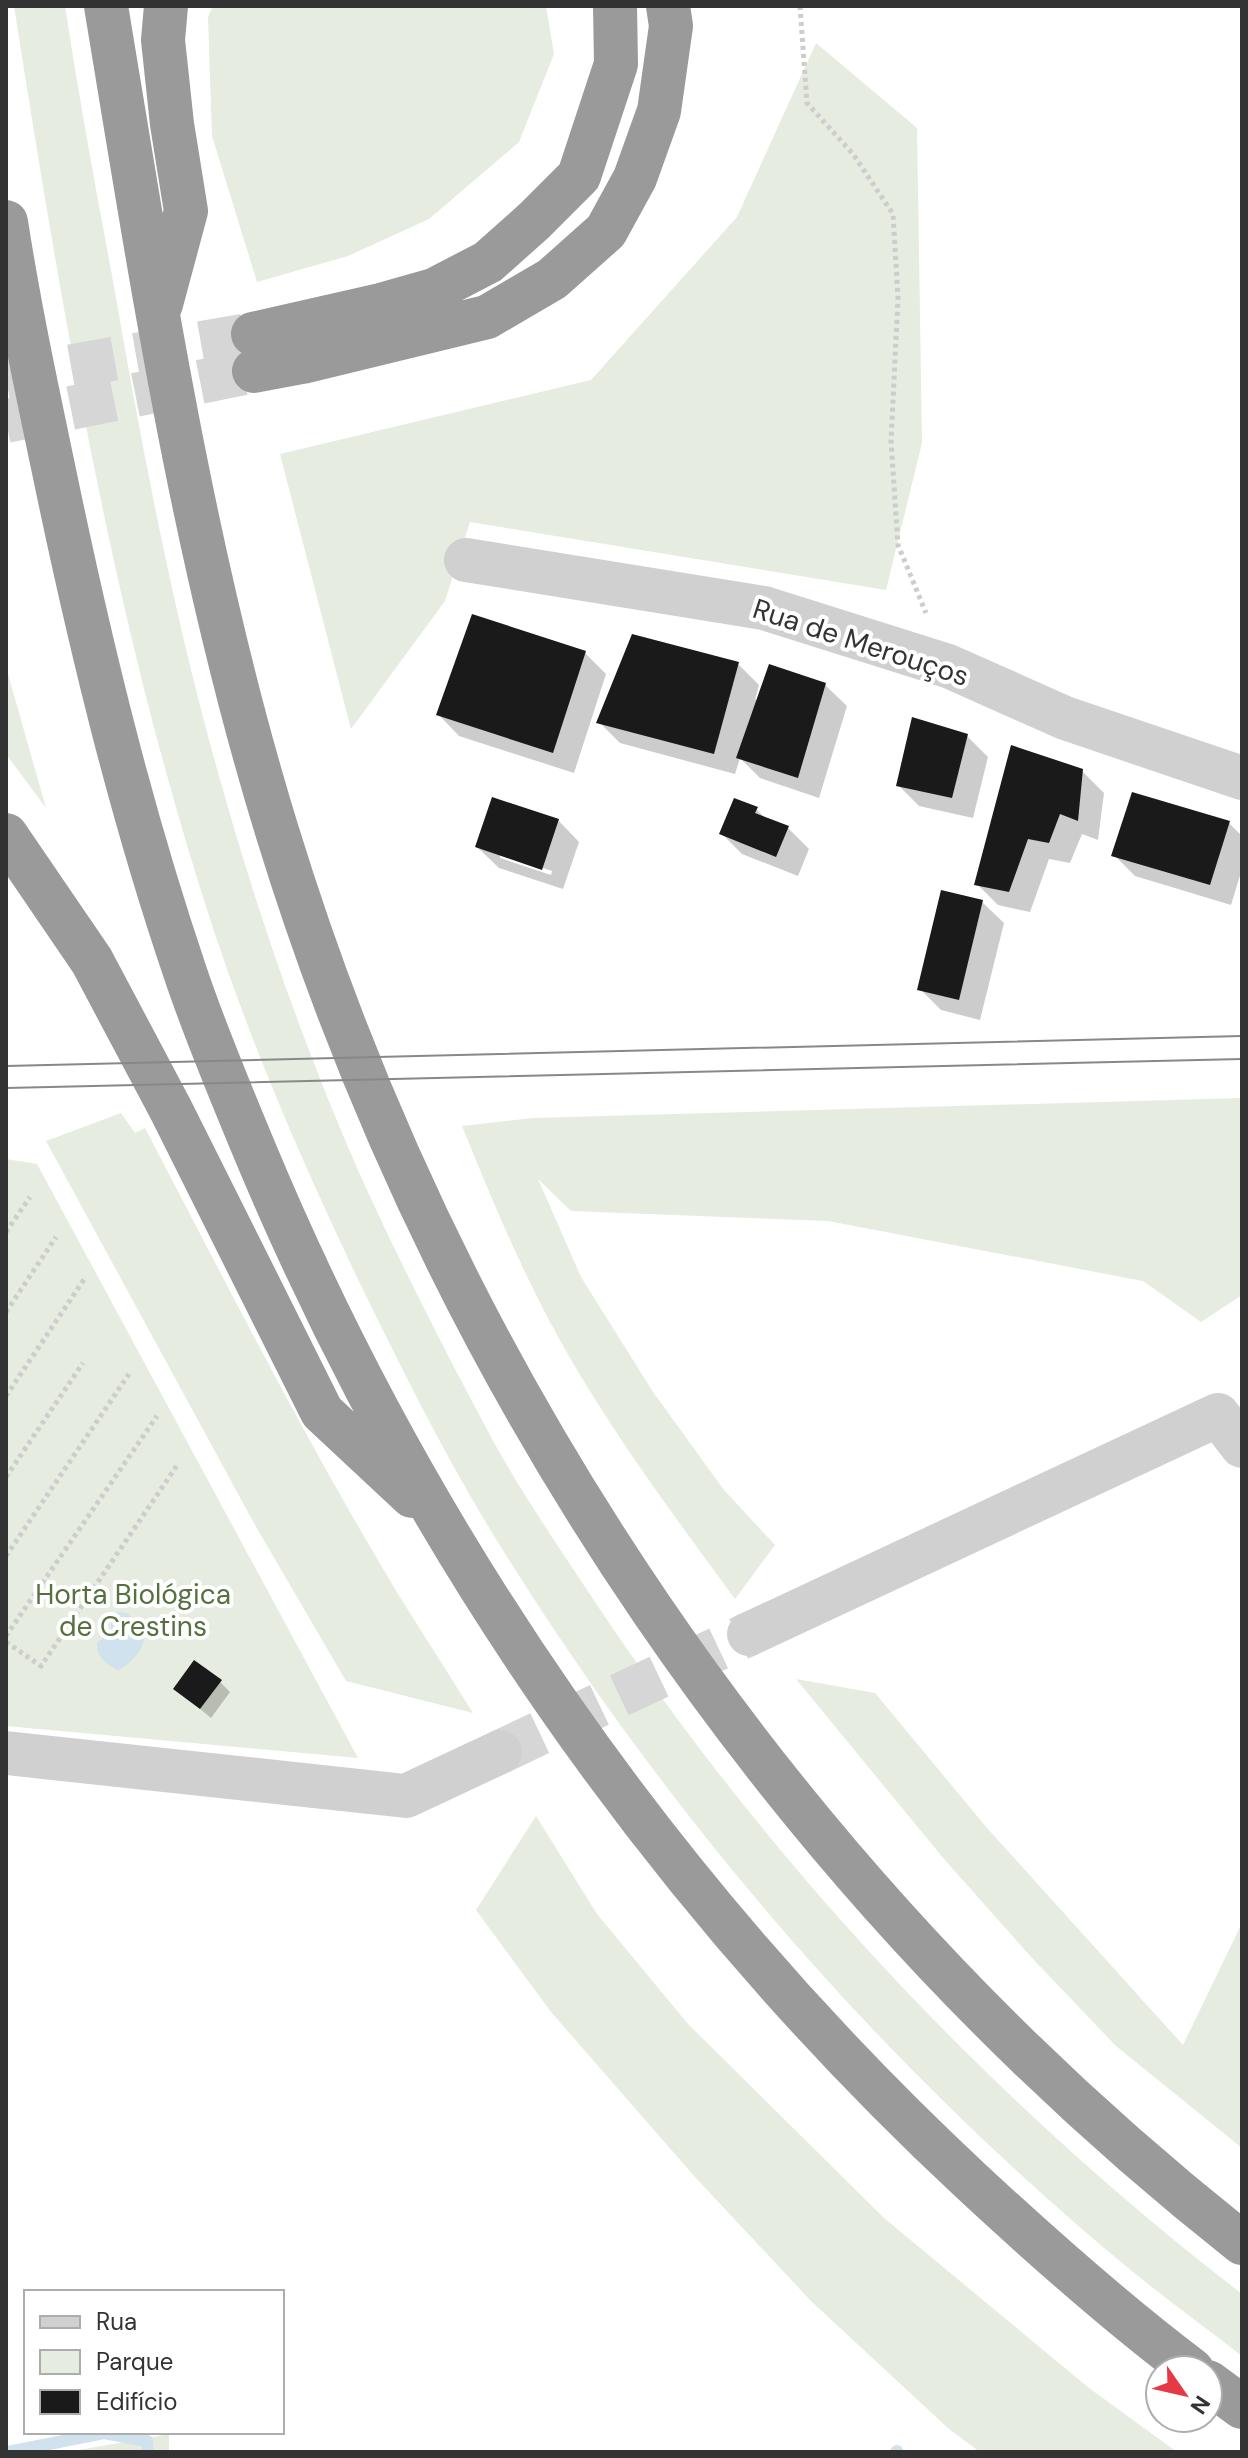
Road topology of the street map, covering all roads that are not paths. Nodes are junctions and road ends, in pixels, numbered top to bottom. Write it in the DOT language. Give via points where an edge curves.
graph roads {
  1 [pos="106,6"];
  2 [pos="166,6"];
  3 [pos="615,6"];
  4 [pos="668,6"];
  5 [pos="6,222"];
  6 [pos="157,318"];
  7 [pos="466,560"];
  8 [pos="1242,778"];
  9 [pos="6,835"];
  10 [pos="1234,1421"];
  11 [pos="441,1523"];
  12 [pos="749,1634"];
  13 [pos="500,1752"];
  14 [pos="6,1753"];
  15 [pos="1242,2243"];
  16 [pos="1171,2354"];
  17 [pos="1224,2394"];
  18 [pos="1242,2407"];
  1 -- 6 [label="highway"];
  2 -- 6 [label="highway" via="163,40 186,211"];
  3 -- 4 [label="highway" via="616,64 579,176 534,221 488,262 434,290 254,352 302,362 487,317 552,279 606,231 635,178 659,111 671,26"];
  5 -- 11 [label="highway" via="86,621 186,977 318,1294"];
  6 -- 15 [label="highway" via="209,572 275,826 377,1106 505,1373 615,1556 830,1846 1023,2052"];
  7 -- 8 [label="street, Rua de Merouços" via="764,608 948,666 1065,718"];
  9 -- 11 [label="highway" via="92,961 322,1412"];
  10 -- 12 [label="street"];
  11 -- 16 [label="highway" via="538,1676 635,1812 771,1978 908,2122 1029,2235"];
  13 -- 14 [label="street" via="406,1796"];
  17 -- 18 [label="highway"];
}
